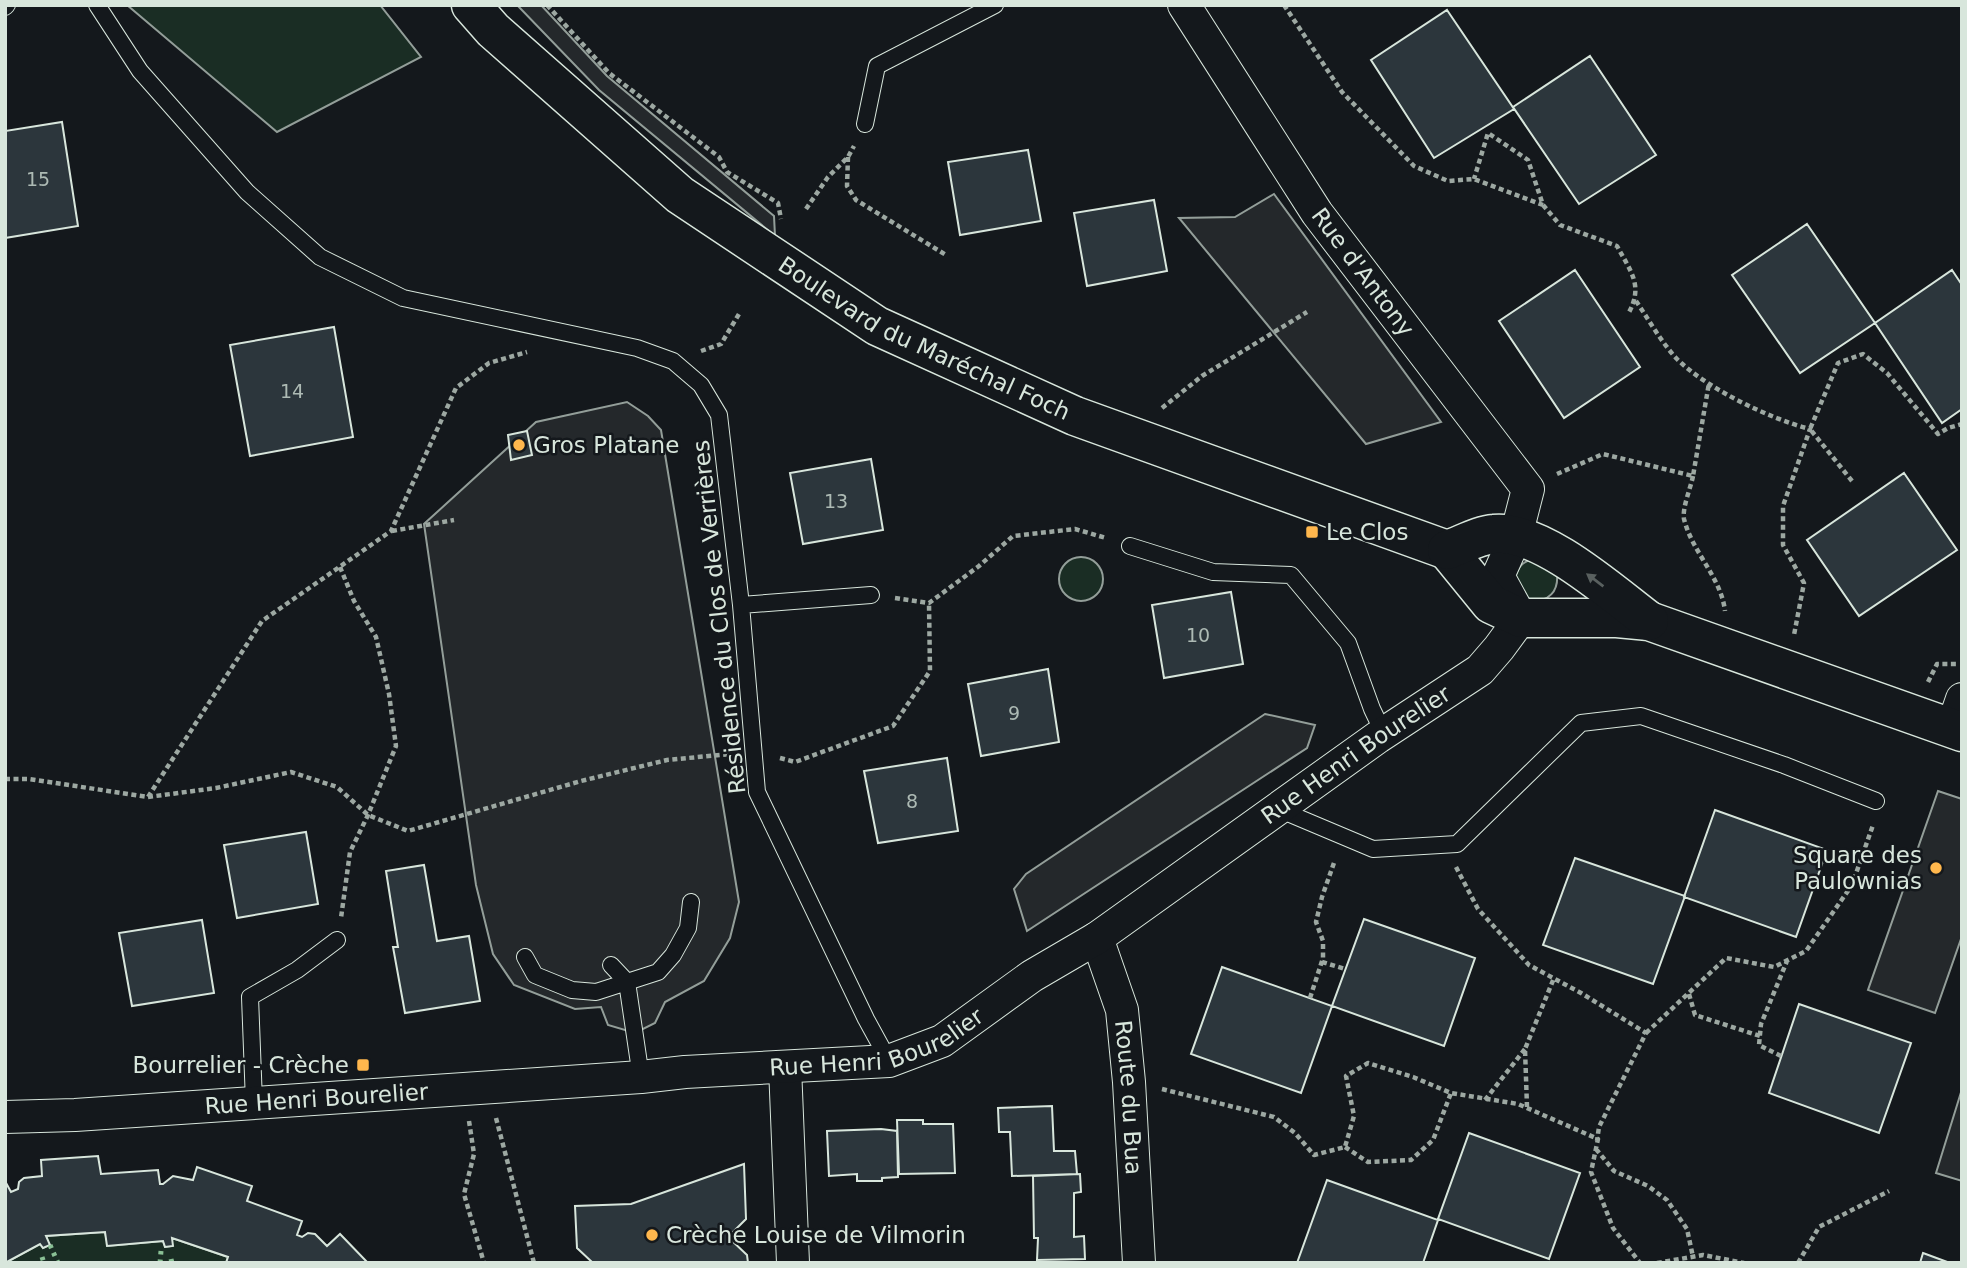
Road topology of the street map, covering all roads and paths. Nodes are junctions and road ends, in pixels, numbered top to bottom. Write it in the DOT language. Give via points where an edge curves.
graph roads {
  1 [pos="97,5"];
  2 [pos="471,5"];
  3 [pos="547,5"];
  4 [pos="995,5"];
  5 [pos="1184,5"];
  6 [pos="1284,5"];
  7 [pos="865,124"];
  8 [pos="848,157"];
  9 [pos="1474,179"];
  10 [pos="1543,205"];
  11 [pos="806,209"];
  12 [pos="783,227"];
  13 [pos="946,255"];
  14 [pos="1636,301"];
  15 [pos="1307,312"];
  16 [pos="739,314"];
  17 [pos="1628,314"];
  18 [pos="538,349"];
  19 [pos="673,361"];
  20 [pos="1709,383"];
  21 [pos="1150,402"];
  22 [pos="1163,407"];
  23 [pos="1176,412"];
  24 [pos="1962,424"];
  25 [pos="1810,429"];
  26 [pos="1126,435"];
  27 [pos="1693,476"];
  28 [pos="1852,481"];
  29 [pos="1528,489"];
  30 [pos="454,520"];
  31 [pos="391,531"];
  32 [pos="1516,536"];
  33 [pos="1130,546"];
  34 [pos="1447,550"];
  35 [pos="340,567"];
  36 [pos="871,595"];
  37 [pos="929,603"];
  38 [pos="741,605"];
  39 [pos="1521,618"];
  40 [pos="1649,621"];
  41 [pos="1730,650"];
  42 [pos="1788,671"];
  43 [pos="1958,720"];
  44 [pos="1384,734"];
  45 [pos="754,753"];
  46 [pos="5,779"];
  47 [pos="148,797"];
  48 [pos="1875,801"];
  49 [pos="1278,809"];
  50 [pos="368,815"];
  51 [pos="1344,837"];
  52 [pos="1444,844"];
  53 [pos="691,902"];
  54 [pos="1097,938"];
  55 [pos="338,940"];
  56 [pos="525,957"];
  57 [pos="1788,960"];
  58 [pos="1322,962"];
  59 [pos="611,965"];
  60 [pos="1345,970"];
  61 [pos="1553,978"];
  62 [pos="627,982"];
  63 [pos="1689,993"];
  64 [pos="1310,998"];
  65 [pos="1646,1033"];
  66 [pos="1760,1036"];
  67 [pos="1525,1049"];
  68 [pos="1781,1056"];
  69 [pos="889,1061"];
  70 [pos="785,1067"];
  71 [pos="641,1077"];
  72 [pos="1129,1082"];
  73 [pos="476,1088"];
  74 [pos="1451,1093"];
  75 [pos="1485,1100"];
  76 [pos="254,1102"];
  77 [pos="1527,1107"];
  78 [pos="5,1117"];
  79 [pos="1598,1139"];
  80 [pos="1345,1147"];
  81 [pos="1889,1191"];
  82 [pos="1693,1257"];
  83 [pos="484,1263"];
  84 [pos="534,1263"];
  85 [pos="793,1263"];
  86 [pos="1139,1263"];
  87 [pos="1640,1263"];
  88 [pos="1657,1263"];
  89 [pos="1744,1263"];
  90 [pos="1798,1263"];
  1 -- 19 [label="lane, Résidence du Clos de Verrières" via="149,81 247,192 320,257 403,298 637,348"];
  2 -- 26 [label="street, Boulevard du Maréchal Foch" via="493,30 680,195 877,326"];
  3 -- 12 [label="path" via="609,73 719,157 727,172 778,203"];
  4 -- 7 [label="lane" via="877,66"];
  5 -- 29 [label="street, Rue d'Antony" via="1317,213"];
  6 -- 9 [label="path" via="1342,92 1414,166 1448,181"];
  7 -- 8 [label="path"];
  8 -- 11 [label="path"];
  8 -- 13 [label="path" via="847,186 856,200"];
  9 -- 10 [label="path"];
  9 -- 10 [label="path" via="1489,133 1528,160"];
  10 -- 14 [label="path" via="1560,225 1618,246 1636,282"];
  14 -- 17 [label="path"];
  14 -- 20 [label="path" via="1677,358"];
  15 -- 22 [label="path" via="1202,376"];
  16 -- 19 [label="path" via="721,344"];
  18 -- 31 [label="path" via="489,363 456,387"];
  19 -- 38 [label="lane, Résidence du Clos de Verrières" via="701,385 719,415"];
  20 -- 25 [label="path" via="1782,422"];
  20 -- 27 [label="path"];
  21 -- 22 [label="path"];
  22 -- 23 [label="path"];
  22 -- 26 [label="path"];
  24 -- 25 [label="path" via="1938,434 1887,373 1863,354 1838,363"];
  25 -- 28 [label="path"];
  25 -- 42 [label="path" via="1783,506 1783,545 1804,583"];
  26 -- 34 [label="street, Boulevard du Maréchal Foch"];
  27 -- 29 [label="path" via="1603,454"];
  27 -- 41 [label="path" via="1683,517 1723,595"];
  29 -- 32 [label="street"];
  30 -- 31 [label="path"];
  31 -- 35 [label="path"];
  32 -- 34 [label="street" via="1493,534"];
  32 -- 39 [label="street" via="1498,576"];
  40 -- 32 [label="street, one-way" via="1564,556"];
  33 -- 37 [label="path" via="1075,529 1013,536"];
  33 -- 44 [label="lane" via="1213,572 1292,575 1348,643"];
  34 -- 39 [label="street" via="1491,604"];
  35 -- 47 [label="path" via="262,621"];
  35 -- 50 [label="path" via="376,637 396,746"];
  36 -- 37 [label="path"];
  36 -- 38 [label="lane"];
  37 -- 45 [label="path" via="930,671 893,726 795,762"];
  38 -- 45 [label="lane, Résidence du Clos de Verrières"];
  39 -- 40 [label="street"];
  39 -- 44 [label="street, Rue Henri Bourelier" via="1480,670"];
  40 -- 41 [label="street"];
  41 -- 42 [label="street"];
  42 -- 43 [label="street"];
  44 -- 49 [label="street, Rue Henri Bourelier"];
  45 -- 50 [label="path" via="667,760 408,831"];
  45 -- 69 [label="lane, Résidence du Clos de Verrières" via="757,792"];
  46 -- 47 [label="path"];
  47 -- 50 [label="path" via="291,772 337,787"];
  48 -- 52 [label="lane" via="1641,716 1581,723 1457,844"];
  48 -- 57 [label="path" via="1881,804 1852,885 1807,951"];
  49 -- 51 [label="lane"];
  49 -- 54 [label="street, Rue Henri Bourelier"];
  50 -- 55 [label="path" via="350,852"];
  51 -- 52 [label="lane" via="1373,849"];
  51 -- 58 [label="path" via="1317,922 1323,941"];
  52 -- 61 [label="path" via="1478,909 1529,965"];
  53 -- 62 [label="lane" via="688,928 673,955 658,972"];
  54 -- 69 [label="street, Rue Henri Bourelier" via="1032,976 942,1041"];
  54 -- 72 [label="street, Route du Bua" via="1122,1010"];
  55 -- 76 [label="lane" via="250,997"];
  56 -- 62 [label="lane" via="535,975 572,990 596,992"];
  57 -- 63 [label="path" via="1773,967 1727,958"];
  57 -- 66 [label="path"];
  58 -- 60 [label="path"];
  58 -- 64 [label="path"];
  59 -- 62 [label="lane"];
  61 -- 65 [label="path"];
  61 -- 67 [label="path"];
  62 -- 71 [label="lane"];
  63 -- 65 [label="path"];
  63 -- 66 [label="path" via="1695,1015"];
  65 -- 79 [label="path" via="1599,1127"];
  66 -- 68 [label="path" via="1759,1045"];
  67 -- 75 [label="path"];
  67 -- 77 [label="path"];
  69 -- 70 [label="street, Rue Henri Bourelier"];
  70 -- 71 [label="street, Rue Henri Bourelier"];
  70 -- 85 [label="street"];
  71 -- 73 [label="street, Rue Henri Bourelier"];
  72 -- 80 [label="path" via="1274,1117 1314,1154"];
  72 -- 86 [label="street, Route du Bua"];
  73 -- 76 [label="street, Rue Henri Bourelier"];
  73 -- 83 [label="path" via="474,1154 464,1194"];
  73 -- 84 [label="path"];
  74 -- 75 [label="path"];
  74 -- 80 [label="path" via="1433,1140 1411,1160 1368,1162"];
  74 -- 80 [label="path" via="1368,1063 1346,1076 1354,1116"];
  75 -- 77 [label="path"];
  76 -- 78 [label="street, Rue Henri Bourelier"];
  77 -- 79 [label="path"];
  79 -- 82 [label="path" via="1596,1149 1614,1171 1667,1200 1688,1229"];
  79 -- 87 [label="path" via="1591,1172 1613,1228"];
  81 -- 90 [label="path" via="1819,1227"];
  82 -- 88 [label="path"];
  82 -- 89 [label="path"];
}
